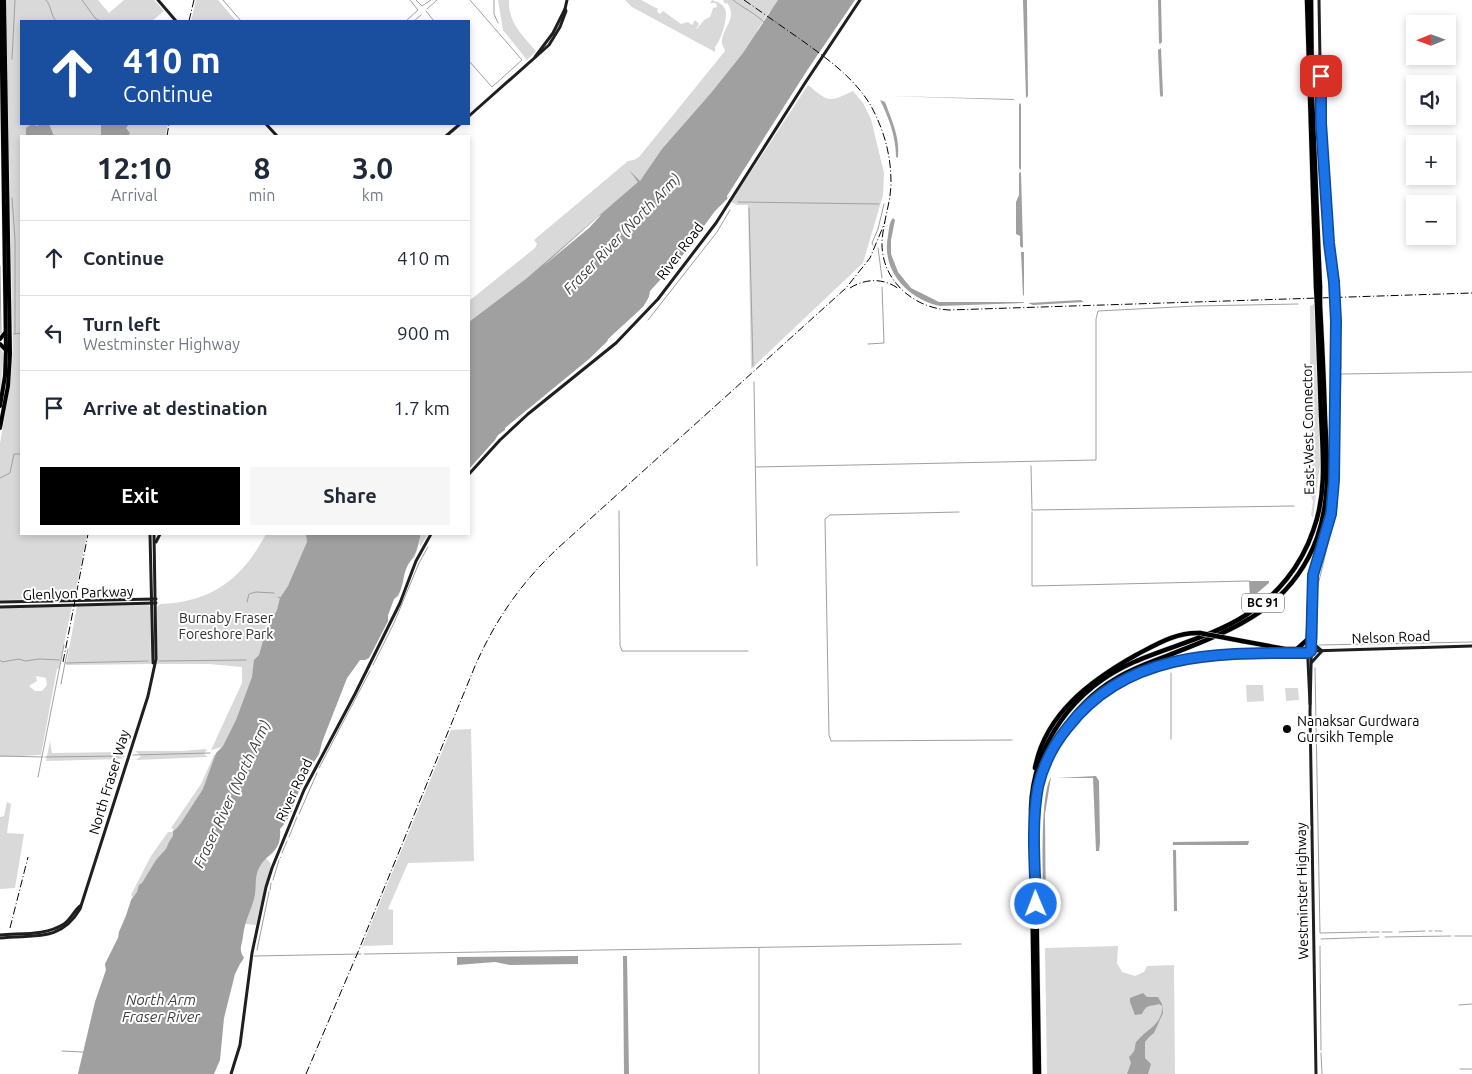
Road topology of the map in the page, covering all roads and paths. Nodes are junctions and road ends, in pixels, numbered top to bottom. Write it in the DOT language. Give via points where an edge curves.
graph roads {
  1 [pos="2,0"];
  2 [pos="158,0"];
  3 [pos="567,0"];
  4 [pos="860,0"];
  5 [pos="1307,0"];
  6 [pos="1311,0"];
  7 [pos="1319,0"];
  8 [pos="175,20"];
  9 [pos="470,115"];
  10 [pos="267,125"];
  11 [pos="459,125"];
  12 [pos="276,135"];
  13 [pos="447,135"];
  14 [pos="1318,287"];
  15 [pos="1318,305"];
  16 [pos="6,331"];
  17 [pos="0,341"];
  18 [pos="8,341"];
  19 [pos="6,350"];
  20 [pos="0,406"];
  21 [pos="0,428"];
  22 [pos="470,473"];
  23 [pos="150,535"];
  24 [pos="154,535"];
  25 [pos="160,535"];
  26 [pos="430,535"];
  27 [pos="155,548"];
  28 [pos="154,601"];
  29 [pos="0,602"];
  30 [pos="0,607"];
  31 [pos="1310,640"];
  32 [pos="1472,646"];
  33 [pos="1297,650"];
  34 [pos="1309,651"];
  35 [pos="1322,651"];
  36 [pos="1312,663"];
  37 [pos="1310,707"];
  38 [pos="1045,764"];
  39 [pos="1032,792"];
  40 [pos="0,937"];
  41 [pos="232,1074"];
  42 [pos="1037,1074"];
  43 [pos="1316,1074"];
  1 -- 16 [label="main road"];
  1 -- 18 [label="main road"];
  2 -- 8 [label="street"];
  3 -- 9 [label="street" via="553,33 535,57"];
  4 -- 22 [label="street, River Road" via="716,223 658,299 616,343 528,414"];
  5 -- 14 [label="highway, East-West Connector / BC 91"];
  6 -- 14 [label="highway, East-West Connector / BC 91"];
  7 -- 31 [label="street, Westminster Highway" via="1321,123 1335,349 1334,494 1311,577 1308,597"];
  10 -- 12 [label="street"];
  11 -- 13 [label="street"];
  14 -- 15 [label="highway, East-West Connector / BC 91, bridge"];
  15 -- 38 [label="highway, East-West Connector / BC 91" via="1327,495 1320,530 1307,560 1281,594 1248,621 1131,671 1099,690 1068,720"];
  15 -- 39 [label="highway, East-West Connector / BC 91" via="1323,481 1317,519 1301,558 1283,583 1245,616 1127,665 1089,689 1069,710 1050,739 1039,763"];
  16 -- 17 [label="main road"];
  16 -- 18 [label="main road"];
  17 -- 18 [label="street"];
  17 -- 19 [label="main road"];
  18 -- 19 [label="main road"];
  18 -- 21 [label="main road" via="9,373"];
  19 -- 20 [label="main road"];
  23 -- 28 [label="street, North Fraser Way"];
  24 -- 27 [label="street, North Fraser Way"];
  25 -- 27 [label="street"];
  26 -- 41 [label="street, River Road" via="355,694 304,790 272,868 252,953 239,1051"];
  27 -- 28 [label="street, North Fraser Way"];
  28 -- 29 [label="street, Glenlyon Parkway"];
  28 -- 30 [label="street, Glenlyon Parkway"];
  28 -- 40 [label="street, North Fraser Way" via="154,664 148,696 80,906 65,925 41,932"];
  31 -- 33 [label="highway"];
  31 -- 34 [label="street, Westminster Highway"];
  31 -- 35 [label="street"];
  32 -- 35 [label="street, Nelson Road"];
  33 -- 34 [label="highway"];
  33 -- 39 [label="highway, bridge" via="1200,633 1178,635 1160,642 1101,676 1075,697 1056,719 1036,762"];
  34 -- 35 [label="street, Nelson Road"];
  34 -- 36 [label="street, Westminster Highway"];
  34 -- 37 [label="street, Westminster Highway"];
  34 -- 38 [label="highway" via="1206,656 1138,673 1105,691 1082,710 1062,734"];
  35 -- 36 [label="street"];
  36 -- 37 [label="street, Westminster Highway"];
  37 -- 43 [label="street, Westminster Highway"];
  38 -- 42 [label="highway, East-West Connector / BC 91" via="1037,792 1035,826"];
  39 -- 42 [label="highway, East-West Connector / BC 91"];
}
